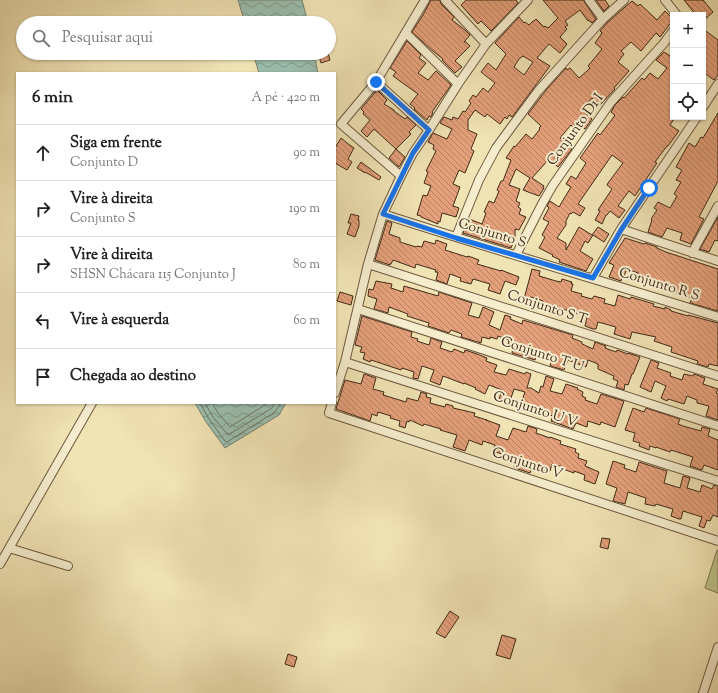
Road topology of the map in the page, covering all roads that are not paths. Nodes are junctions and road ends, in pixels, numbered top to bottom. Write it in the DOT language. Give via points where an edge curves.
graph roads {
  1 [pos="425,0"];
  2 [pos="445,0"];
  3 [pos="589,0"];
  4 [pos="624,0"];
  5 [pos="665,0"];
  6 [pos="523,2"];
  7 [pos="675,12"];
  8 [pos="603,19"];
  9 [pos="406,33"];
  10 [pos="670,34"];
  11 [pos="486,44"];
  12 [pos="376,82"];
  13 [pos="458,84"];
  14 [pos="718,84"];
  15 [pos="706,102"];
  16 [pos="695,120"];
  17 [pos="429,130"];
  18 [pos="401,176"];
  19 [pos="718,206"];
  20 [pos="383,214"];
  21 [pos="621,230"];
  22 [pos="456,238"];
  23 [pos="692,253"];
  24 [pos="516,255"];
  25 [pos="718,261"];
  26 [pos="368,264"];
  27 [pos="593,278"];
  28 [pos="358,309"];
  29 [pos="718,317"];
  30 [pos="345,362"];
  31 [pos="718,376"];
  32 [pos="336,390"];
  33 [pos="91,404"];
  34 [pos="332,404"];
  35 [pos="718,426"];
  36 [pos="718,482"];
  37 [pos="718,541"];
  38 [pos="9,548"];
  39 [pos="0,564"];
  40 [pos="68,566"];
  41 [pos="718,647"];
  42 [pos="703,693"];
  1 -- 9 [label="street"];
  2 -- 11 [label="street"];
  3 -- 8 [label="street"];
  4 -- 8 [label="street"];
  5 -- 7 [label="street"];
  6 -- 11 [label="street"];
  8 -- 22 [label="street" via="538,91 496,148 479,180"];
  9 -- 12 [label="street"];
  9 -- 13 [label="street"];
  10 -- 24 [label="street, Conjunto D1 I" via="611,102 553,185"];
  11 -- 13 [label="street"];
  12 -- 17 [label="street"];
  12 -- 18 [label="street" via="341,124"];
  13 -- 17 [label="street"];
  14 -- 15 [label="street"];
  16 -- 21 [label="street"];
  17 -- 18 [label="street"];
  18 -- 20 [label="street"];
  19 -- 23 [label="street"];
  20 -- 22 [label="street, Conjunto S"];
  20 -- 26 [label="street"];
  21 -- 23 [label="street"];
  21 -- 27 [label="street"];
  22 -- 24 [label="street, Conjunto S"];
  23 -- 25 [label="street"];
  24 -- 27 [label="street, Conjunto S"];
  26 -- 28 [label="street"];
  26 -- 31 [label="street, Conjunto S T"];
  27 -- 29 [label="street, Conjunto R S"];
  28 -- 30 [label="street"];
  28 -- 35 [label="street, Conjunto T U"];
  30 -- 32 [label="street"];
  30 -- 36 [label="street, Conjunto U V"];
  33 -- 38 [label="street"];
  34 -- 37 [label="street, Conjunto V" via="329,413"];
  38 -- 39 [label="street"];
  38 -- 40 [label="street"];
  41 -- 42 [label="street"];
}
